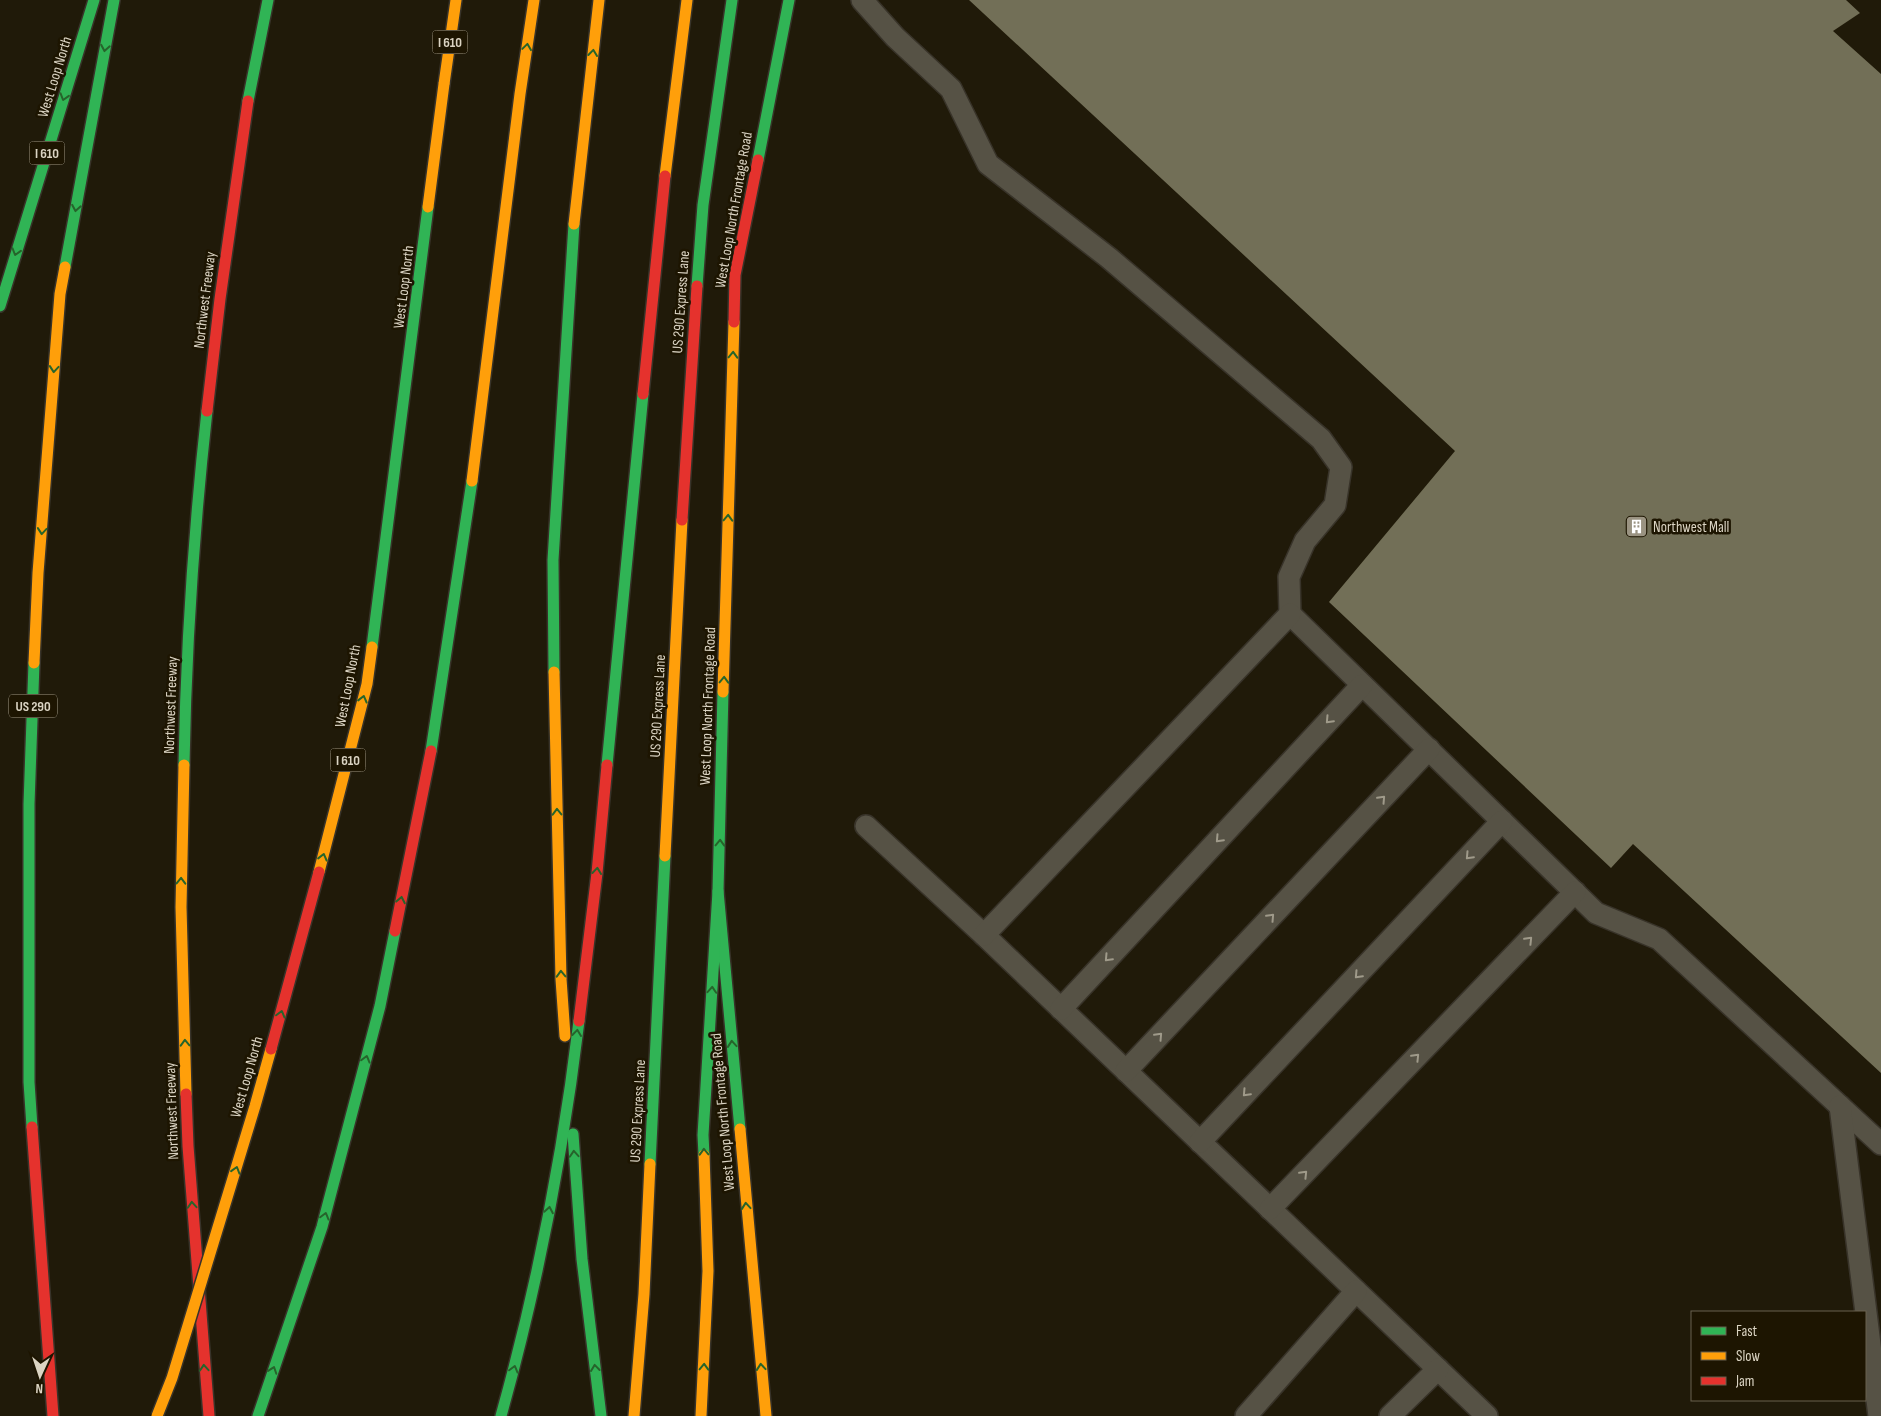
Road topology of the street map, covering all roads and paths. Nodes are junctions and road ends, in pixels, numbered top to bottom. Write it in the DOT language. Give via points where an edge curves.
graph roads {
  1 [pos="94,0"];
  2 [pos="114,0"];
  3 [pos="268,0"];
  4 [pos="456,0"];
  5 [pos="534,0"];
  6 [pos="599,0"];
  7 [pos="687,0"];
  8 [pos="732,0"];
  9 [pos="789,0"];
  10 [pos="862,0"];
  11 [pos="0,306"];
  12 [pos="1290,614"];
  13 [pos="1362,684"];
  14 [pos="1429,749"];
  15 [pos="1502,821"];
  16 [pos="866,826"];
  17 [pos="718,891"];
  18 [pos="1575,892"];
  19 [pos="984,935"];
  20 [pos="1061,1009"];
  21 [pos="1126,1071"];
  22 [pos="1840,1106"];
  23 [pos="1200,1142"];
  24 [pos="1881,1144"];
  25 [pos="1270,1209"];
  26 [pos="1356,1291"];
  27 [pos="1866,1311"];
  28 [pos="1866,1313"];
  29 [pos="1438,1369"];
  30 [pos="53,1416"];
  31 [pos="157,1416"];
  32 [pos="210,1416"];
  33 [pos="258,1416"];
  34 [pos="502,1416"];
  35 [pos="601,1416"];
  36 [pos="634,1416"];
  37 [pos="701,1416"];
  38 [pos="766,1416"];
  39 [pos="1246,1416"];
  40 [pos="1390,1416"];
  41 [pos="1487,1416"];
  42 [pos="1879,1416"];
  1 -- 11 [label="main road, West Loop North / I 610, one-way"];
  2 -- 30 [label="main road, US 290, one-way" via="60,294 38,573 29,804 29,1082"];
  32 -- 3 [label="main road, Northwest Freeway, one-way" via="188,1146 181,907 185,701 198,493 220,299 248,104"];
  31 -- 4 [label="main road, West Loop North / I 610, one-way, bridge" via="172,1378 256,1106 367,684"];
  33 -- 5 [label="main road, one-way" via="322,1227 370,1045 433,742 473,476"];
  35 -- 6 [label="main road, one-way" via="582,1259 561,979 553,560 574,236"];
  34 -- 7 [label="main road, one-way" via="543,1239 569,1101 597,873 665,170"];
  8 -- 36 [label="main road, US 290 Express Lane" via="702,205 683,496 644,1294"];
  17 -- 9 [label="main road, West Loop North Frontage Road, one-way" via="735,275"];
  10 -- 12 [label="lane" via="951,88 988,164 1109,258 1321,439 1341,467 1336,505 1305,541 1289,577"];
  12 -- 13 [label="lane"];
  12 -- 19 [label="lane"];
  13 -- 14 [label="lane"];
  13 -- 20 [label="lane, one-way"];
  14 -- 15 [label="lane"];
  21 -- 14 [label="lane, one-way"];
  15 -- 18 [label="lane"];
  15 -- 23 [label="lane, one-way"];
  16 -- 19 [label="lane"];
  37 -- 17 [label="main road, one-way" via="708,1271 703,1135"];
  38 -- 17 [label="main road, West Loop North Frontage Road, one-way"];
  18 -- 22 [label="lane" via="1596,913 1658,939"];
  25 -- 18 [label="lane, one-way"];
  19 -- 20 [label="lane"];
  20 -- 21 [label="lane"];
  21 -- 23 [label="lane"];
  22 -- 24 [label="lane"];
  22 -- 27 [label="lane"];
  23 -- 25 [label="lane"];
  25 -- 26 [label="lane"];
  26 -- 29 [label="lane"];
  26 -- 39 [label="lane"];
  28 -- 42 [label="lane"];
  29 -- 40 [label="lane"];
  29 -- 41 [label="lane"];
}
